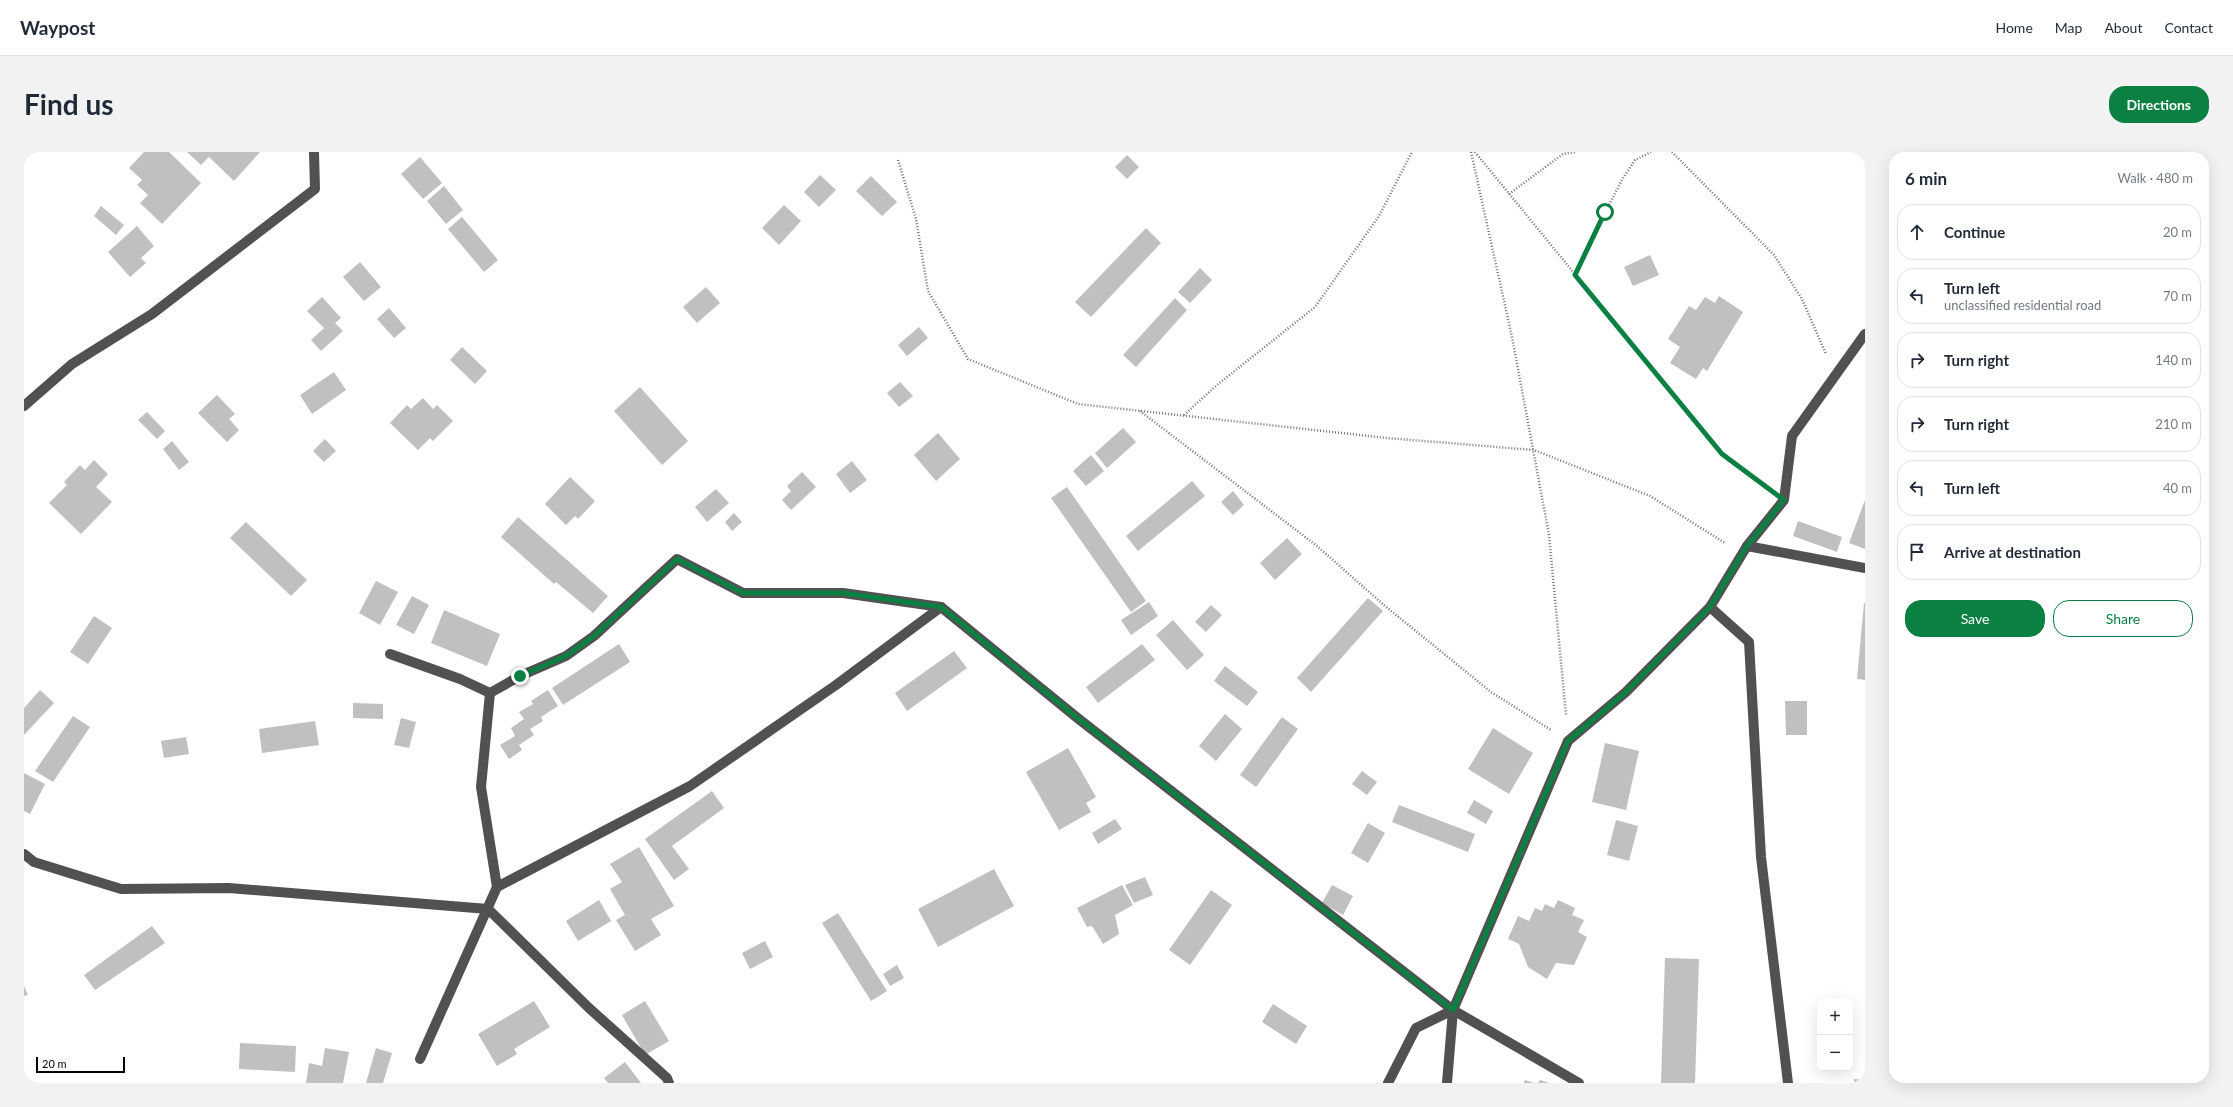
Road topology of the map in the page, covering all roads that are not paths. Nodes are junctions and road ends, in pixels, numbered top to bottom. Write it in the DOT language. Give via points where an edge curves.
graph roads {
  1 [pos="314,152"];
  2 [pos="1865,334"];
  3 [pos="24,406"];
  4 [pos="1747,546"];
  5 [pos="1865,568"];
  6 [pos="941,607"];
  7 [pos="1710,607"];
  8 [pos="390,654"];
  9 [pos="490,693"];
  10 [pos="24,854"];
  11 [pos="497,887"];
  12 [pos="488,909"];
  13 [pos="1453,1010"];
  14 [pos="420,1058"];
  15 [pos="669,1083"];
  16 [pos="1388,1083"];
  17 [pos="1447,1083"];
  18 [pos="1578,1083"];
  19 [pos="1788,1083"];
  1 -- 3 [label="street" via="315,189 152,314 72,364"];
  2 -- 4 [label="street" via="1792,436 1784,500"];
  4 -- 5 [label="street"];
  4 -- 7 [label="street"];
  6 -- 9 [label="street" via="843,593 743,593 677,559 594,636 566,656 520,676"];
  6 -- 11 [label="street" via="836,685 690,786"];
  6 -- 13 [label="street" via="1080,720"];
  7 -- 13 [label="street" via="1626,692 1568,741"];
  7 -- 19 [label="street" via="1749,642 1761,856"];
  8 -- 9 [label="street" via="460,679"];
  9 -- 11 [label="street" via="481,787"];
  10 -- 12 [label="street" via="34,862 121,889 229,888"];
  11 -- 12 [label="street"];
  12 -- 14 [label="street"];
  12 -- 15 [label="street" via="589,1008 667,1078"];
  13 -- 16 [label="street" via="1416,1028"];
  13 -- 17 [label="street"];
  13 -- 18 [label="street"];
}
